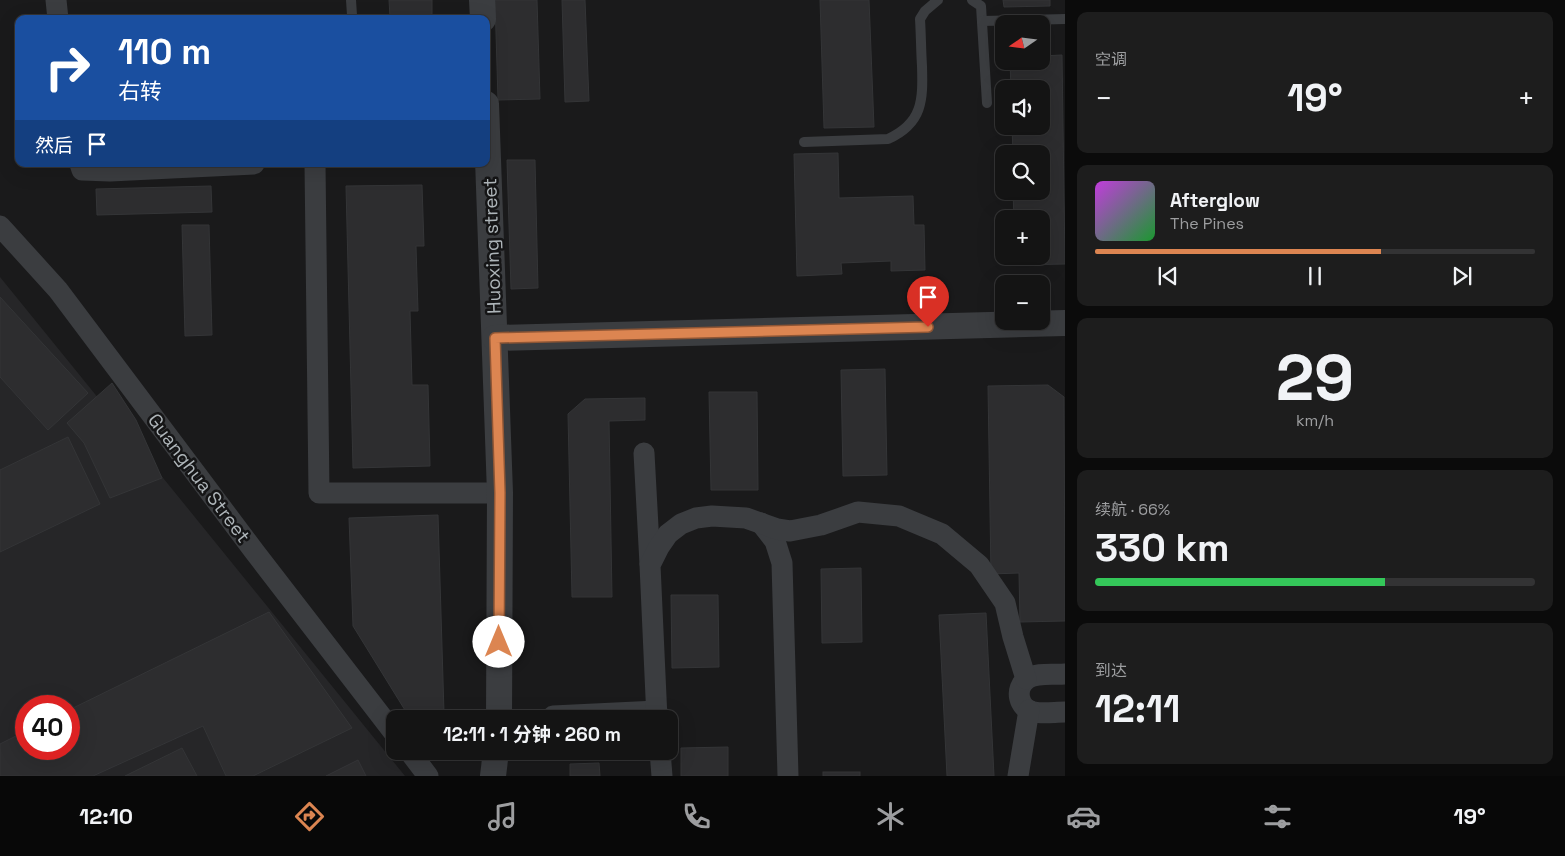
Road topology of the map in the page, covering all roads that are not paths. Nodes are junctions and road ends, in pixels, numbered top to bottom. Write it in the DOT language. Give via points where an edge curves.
graph roads {
  1 [pos="56,0"];
  2 [pos="351,0"];
  3 [pos="482,0"];
  4 [pos="938,0"];
  5 [pos="973,0"];
  6 [pos="58,15"];
  7 [pos="352,15"];
  8 [pos="483,15"];
  9 [pos="1065,20"];
  10 [pos="982,21"];
  11 [pos="987,103"];
  12 [pos="804,142"];
  13 [pos="81,167"];
  14 [pos="192,167"];
  15 [pos="314,167"];
  16 [pos="488,167"];
  17 [pos="0,226"];
  18 [pos="1065,323"];
  19 [pos="495,338"];
  20 [pos="644,453"];
  21 [pos="500,493"];
  22 [pos="761,523"];
  23 [pos="650,564"];
  24 [pos="1065,674"];
  25 [pos="1026,679"];
  26 [pos="499,710"];
  27 [pos="657,710"];
  28 [pos="1029,710"];
  29 [pos="1065,712"];
  30 [pos="386,722"];
  31 [pos="415,760"];
  32 [pos="495,760"];
  33 [pos="661,760"];
  34 [pos="428,776"];
  35 [pos="493,776"];
  36 [pos="662,776"];
  37 [pos="788,776"];
  38 [pos="1018,776"];
  1 -- 6 [label="street"];
  2 -- 7 [label="lane"];
  3 -- 8 [label="street"];
  4 -- 12 [label="lane" via="920,19 922,92 918,111 908,127 888,140"];
  5 -- 10 [label="lane" via="981,6"];
  9 -- 10 [label="lane"];
  10 -- 11 [label="lane"];
  13 -- 14 [label="street" via="82,170 110,171"];
  15 -- 21 [label="street" via="319,493"];
  16 -- 19 [label="street, Huoxing street"];
  17 -- 30 [label="street, Guanghua Street" via="58,290"];
  18 -- 19 [label="street"];
  19 -- 21 [label="street, Huoxing street"];
  20 -- 23 [label="street"];
  21 -- 26 [label="street, Huoxing street"];
  22 -- 23 [label="street" via="746,518 696,518 668,534"];
  22 -- 25 [label="street" via="790,531 821,525 858,512 899,516 942,534 978,564 1005,603"];
  22 -- 37 [label="street" via="775,542 782,563"];
  23 -- 27 [label="street"];
  24 -- 25 [label="street"];
  25 -- 28 [label="street" via="1019,695"];
  28 -- 29 [label="street"];
  28 -- 38 [label="street"];
  31 -- 34 [label="street"];
  32 -- 35 [label="street"];
  33 -- 36 [label="street"];
}
